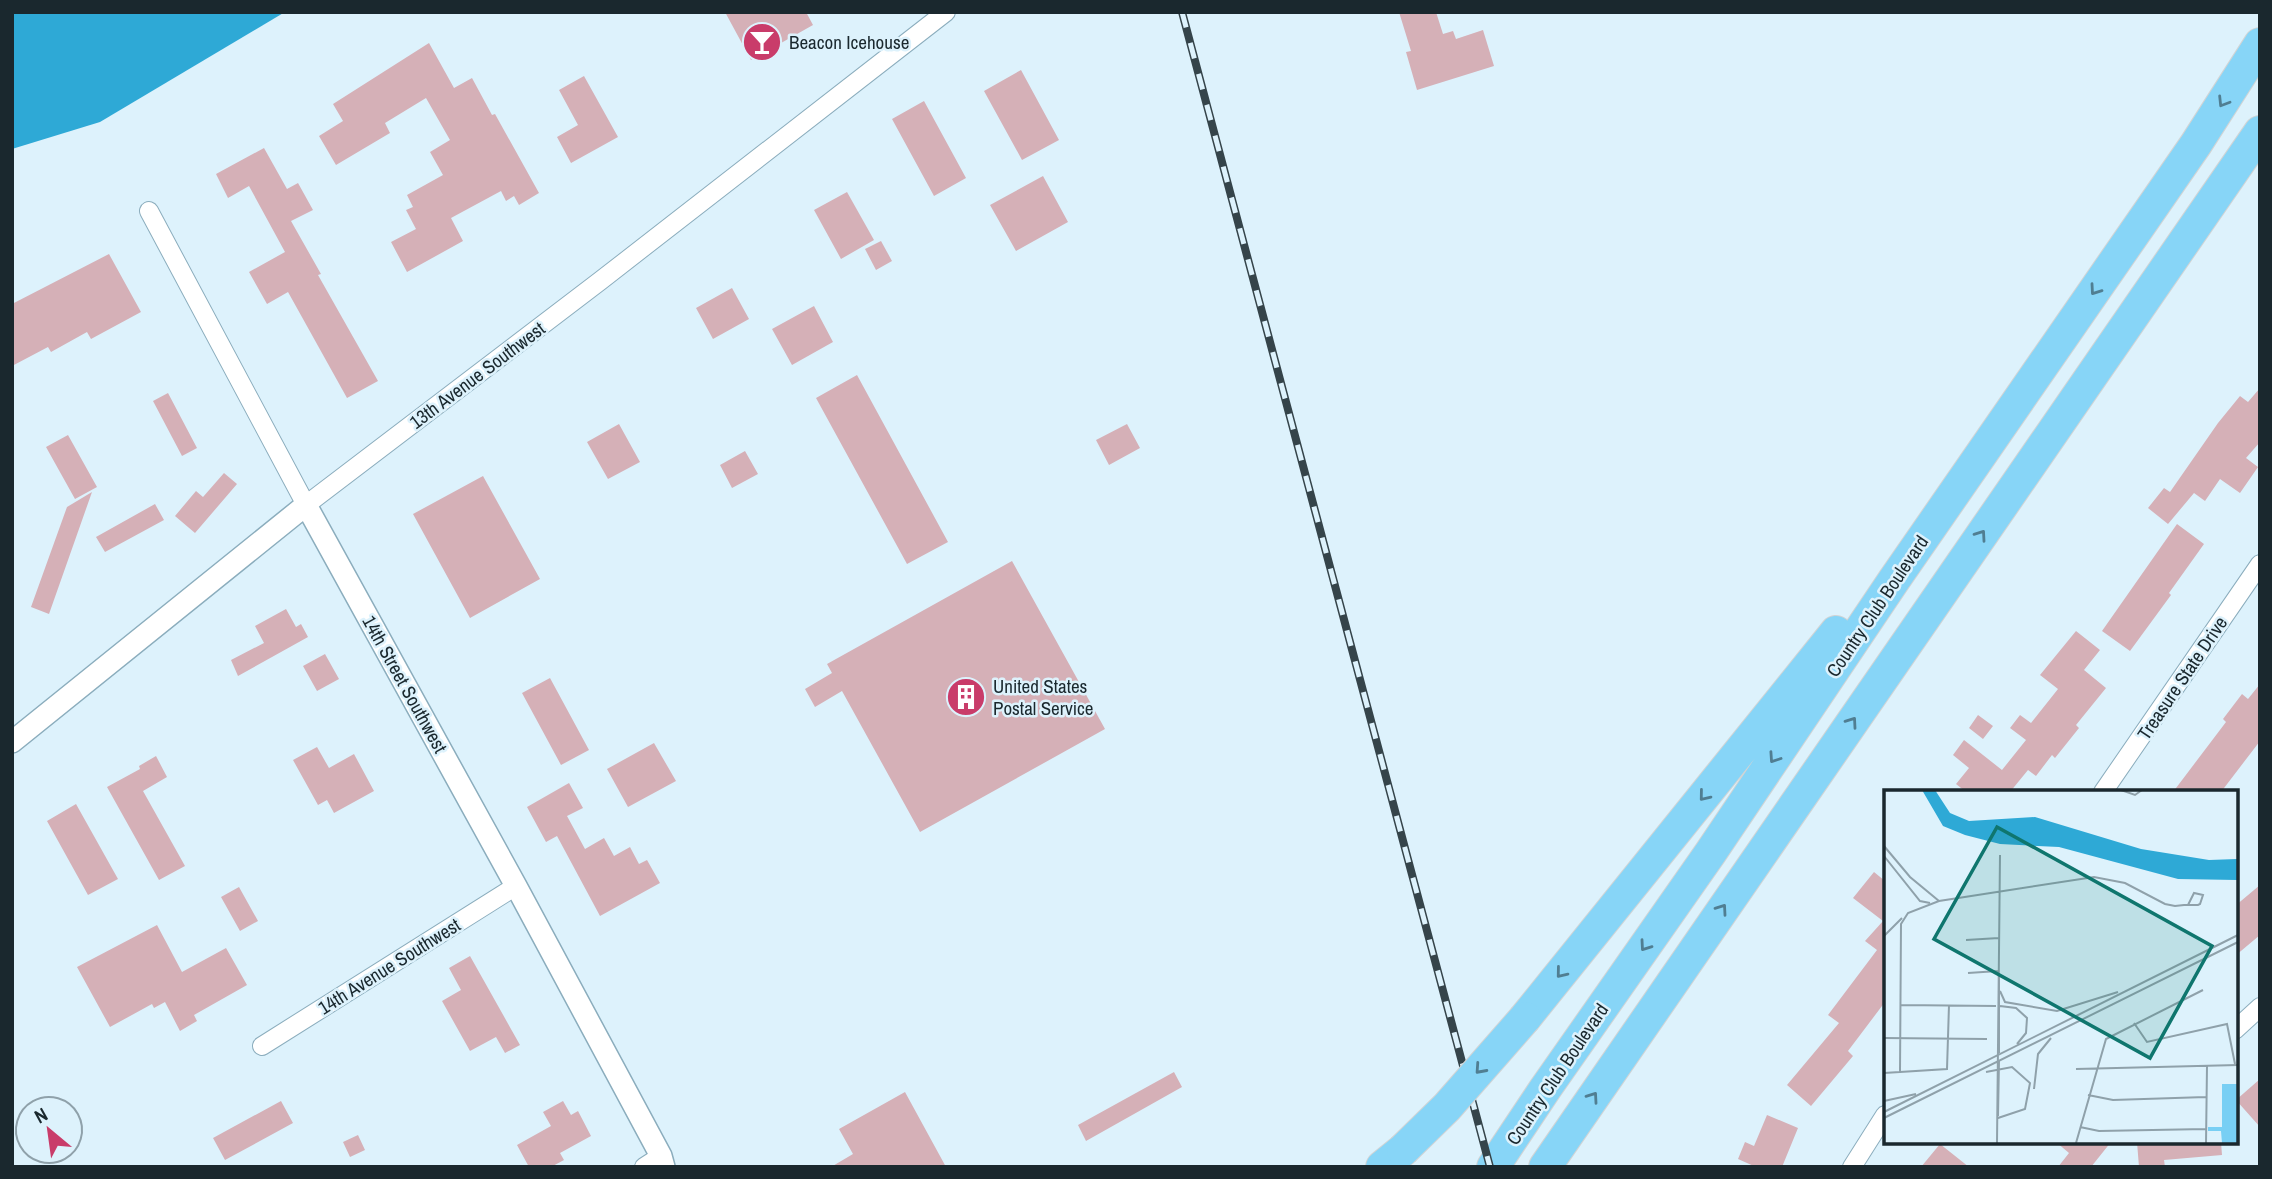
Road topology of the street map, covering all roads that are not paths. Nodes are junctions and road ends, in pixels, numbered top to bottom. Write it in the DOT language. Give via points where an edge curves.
graph roads {
  1 [pos="946,12"];
  2 [pos="2260,44"];
  3 [pos="2260,132"];
  4 [pos="149,211"];
  5 [pos="306,505"];
  6 [pos="2260,564"];
  7 [pos="1894,580"];
  8 [pos="12,742"];
  9 [pos="2104,790"];
  10 [pos="516,886"];
  11 [pos="2260,1007"];
  12 [pos="2237,1028"];
  13 [pos="262,1046"];
  14 [pos="1884,1117"];
  15 [pos="1392,1159"];
  16 [pos="1550,1160"];
  17 [pos="661,1164"];
  18 [pos="1493,1167"];
  19 [pos="1852,1167"];
  1 -- 5 [label="street, 13th Avenue Southwest"];
  2 -- 7 [label="highway, Country Club Boulevard, one-way"];
  16 -- 3 [label="highway, one-way"];
  4 -- 5 [label="street, 14th Street Southwest"];
  5 -- 8 [label="street, 13th Avenue Southwest"];
  5 -- 10 [label="street, 14th Street Southwest"];
  6 -- 9 [label="street, Treasure State Drive"];
  7 -- 15 [label="highway, one-way, bridge" via="1846,621 1525,1018 1447,1107"];
  7 -- 18 [label="highway, Country Club Boulevard, one-way"];
  10 -- 13 [label="street, 14th Avenue Southwest"];
  10 -- 17 [label="street, 14th Street Southwest"];
  11 -- 12 [label="street"];
  14 -- 19 [label="street"];
}
